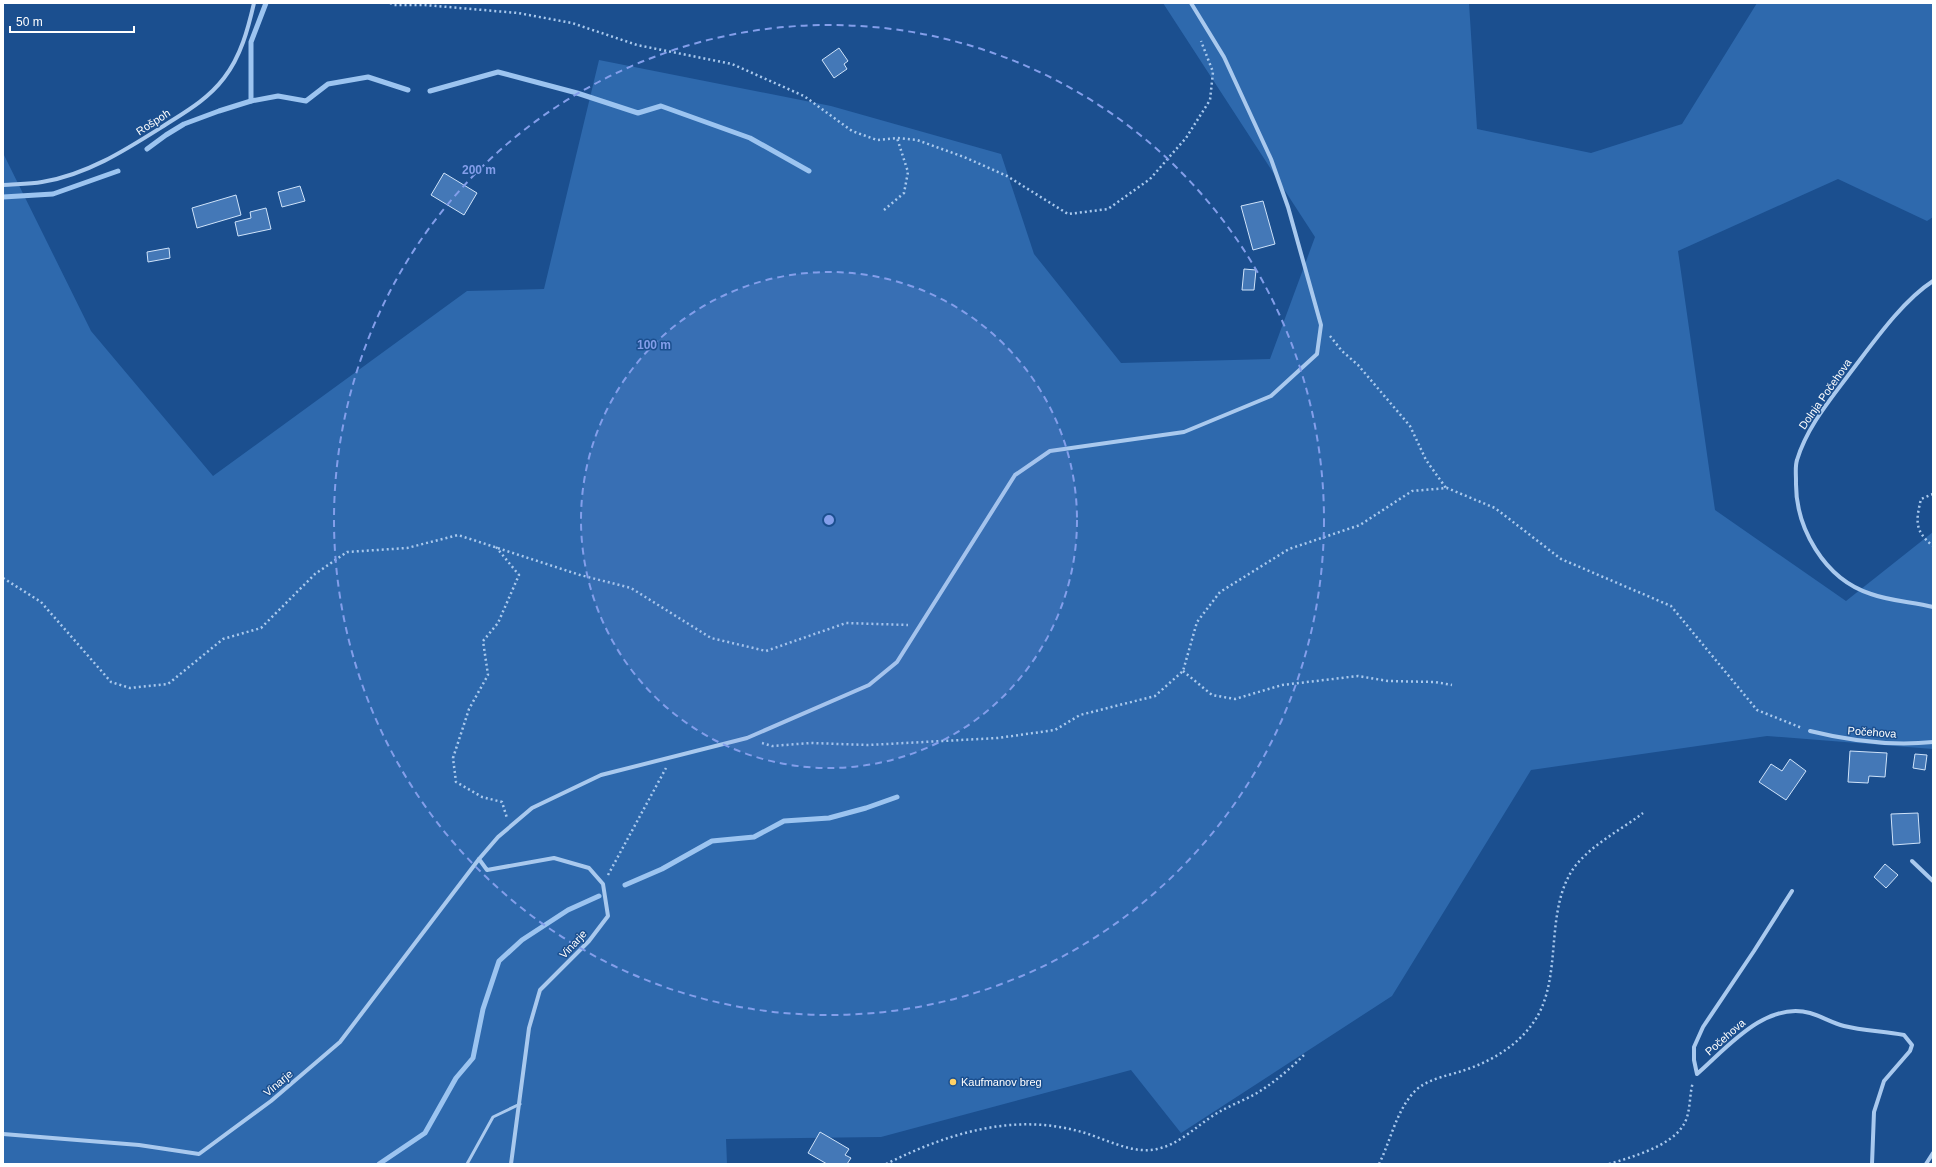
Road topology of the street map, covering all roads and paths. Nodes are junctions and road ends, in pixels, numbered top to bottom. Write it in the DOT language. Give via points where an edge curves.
graph roads {
  1 [pos="254,3"];
  2 [pos="390,3"];
  3 [pos="1191,3"];
  4 [pos="1200,38"];
  5 [pos="897,138"];
  6 [pos="3,185"];
  7 [pos="884,210"];
  8 [pos="1933,281"];
  9 [pos="1321,325"];
  10 [pos="1446,488"];
  11 [pos="1933,494"];
  12 [pos="1933,546"];
  13 [pos="496,547"];
  14 [pos="3,578"];
  15 [pos="1933,607"];
  16 [pos="921,625"];
  17 [pos="1183,671"];
  18 [pos="1452,685"];
  19 [pos="1810,731"];
  20 [pos="747,738"];
  21 [pos="1933,742"];
  22 [pos="672,757"];
  23 [pos="1643,813"];
  24 [pos="498,837"];
  25 [pos="479,859"];
  26 [pos="1912,861"];
  27 [pos="1933,881"];
  28 [pos="604,884"];
  29 [pos="1792,891"];
  30 [pos="1306,1053"];
  31 [pos="1697,1074"];
  32 [pos="520,1104"];
  33 [pos="3,1134"];
  34 [pos="1933,1153"];
  35 [pos="467,1164"];
  36 [pos="511,1164"];
  37 [pos="886,1164"];
  38 [pos="1380,1164"];
  39 [pos="1609,1164"];
  40 [pos="1872,1164"];
  41 [pos="1926,1164"];
  1 -- 6 [label="street, Rošpoh" via="239,54 224,78 205,99 122,152 93,166 42,182"];
  2 -- 5 [label="path" via="518,13 572,23 636,45 732,64 804,96 852,131 877,140"];
  3 -- 9 [label="street" via="1224,57 1271,159 1288,207"];
  4 -- 5 [label="path" via="1212,72 1210,100 1186,138 1150,179 1108,209 1068,214 1006,176 964,157 917,140"];
  5 -- 7 [label="path" via="908,172 906,186 904,193"];
  8 -- 15 [label="street, Dolnja Počehova" via="1922,288 1878,336 1807,434 1796,462 1796,490 1801,520 1813,546 1830,568 1852,586 1871,594"];
  9 -- 10 [label="path" via="1410,426 1426,460"];
  9 -- 16 [label="street, Vinarje" via="1317,354 1270,396 1184,432 1050,451 1015,475"];
  10 -- 17 [label="path" via="1412,491 1360,525 1289,549 1220,592 1197,622"];
  10 -- 19 [label="path" via="1495,508 1560,559 1672,606 1757,710"];
  11 -- 12 [label="path" via="1921,499 1916,521 1924,539"];
  13 -- 14 [label="path" via="458,535 407,548 347,552 315,574 261,628 223,640 168,684 130,688 111,682 41,602"];
  13 -- 16 [label="path" via="580,575 631,588 711,638 766,651 846,623"];
  13 -- 24 [label="path" via="519,575 498,622 484,640 488,675 469,710 453,758 456,782 482,797 502,802 507,818"];
  16 -- 20 [label="street, Vinarje" via="897,662 869,685"];
  17 -- 18 [label="path" via="1212,695 1235,699 1282,685 1358,676 1388,681"];
  17 -- 20 [label="path" via="1155,696 1080,715 1054,730 998,738 868,745 811,743 772,746"];
  19 -- 21 [label="street, Počehova" via="1840,739 1911,744"];
  20 -- 22 [label="street, Vinarje"];
  22 -- 24 [label="street, Vinarje" via="601,775 532,808"];
  22 -- 28 [label="path"];
  23 -- 38 [label="path" via="1582,858 1565,882 1547,993 1542,1010 1534,1022 1525,1034 1483,1064 1430,1082 1416,1090 1401,1110"];
  24 -- 25 [label="street, Vinarje"];
  25 -- 28 [label="street" via="487,870 554,858 589,868"];
  25 -- 33 [label="street, Vinarje" via="340,1042 271,1101 199,1154 139,1145"];
  26 -- 27 [label="street"];
  28 -- 32 [label="street, Vinarje" via="608,916 589,941 540,990 529,1028"];
  29 -- 31 [label="street, Počehova" via="1703,1027 1694,1047"];
  30 -- 37 [label="path" via="1273,1082 1256,1093 1219,1113 1183,1138 1156,1150 1126,1147 1062,1126 1021,1123 950,1136"];
  31 -- 39 [label="path" via="1691,1089 1688,1112 1678,1132 1665,1142"];
  31 -- 40 [label="street, Počehova" via="1746,1029 1758,1021 1790,1011 1809,1013 1844,1026 1904,1035 1912,1045 1910,1051 1884,1081 1874,1112"];
  32 -- 35 [label="lane" via="493,1117"];
  32 -- 36 [label="street, Vinarje"];
  34 -- 41 [label="street"];
}
